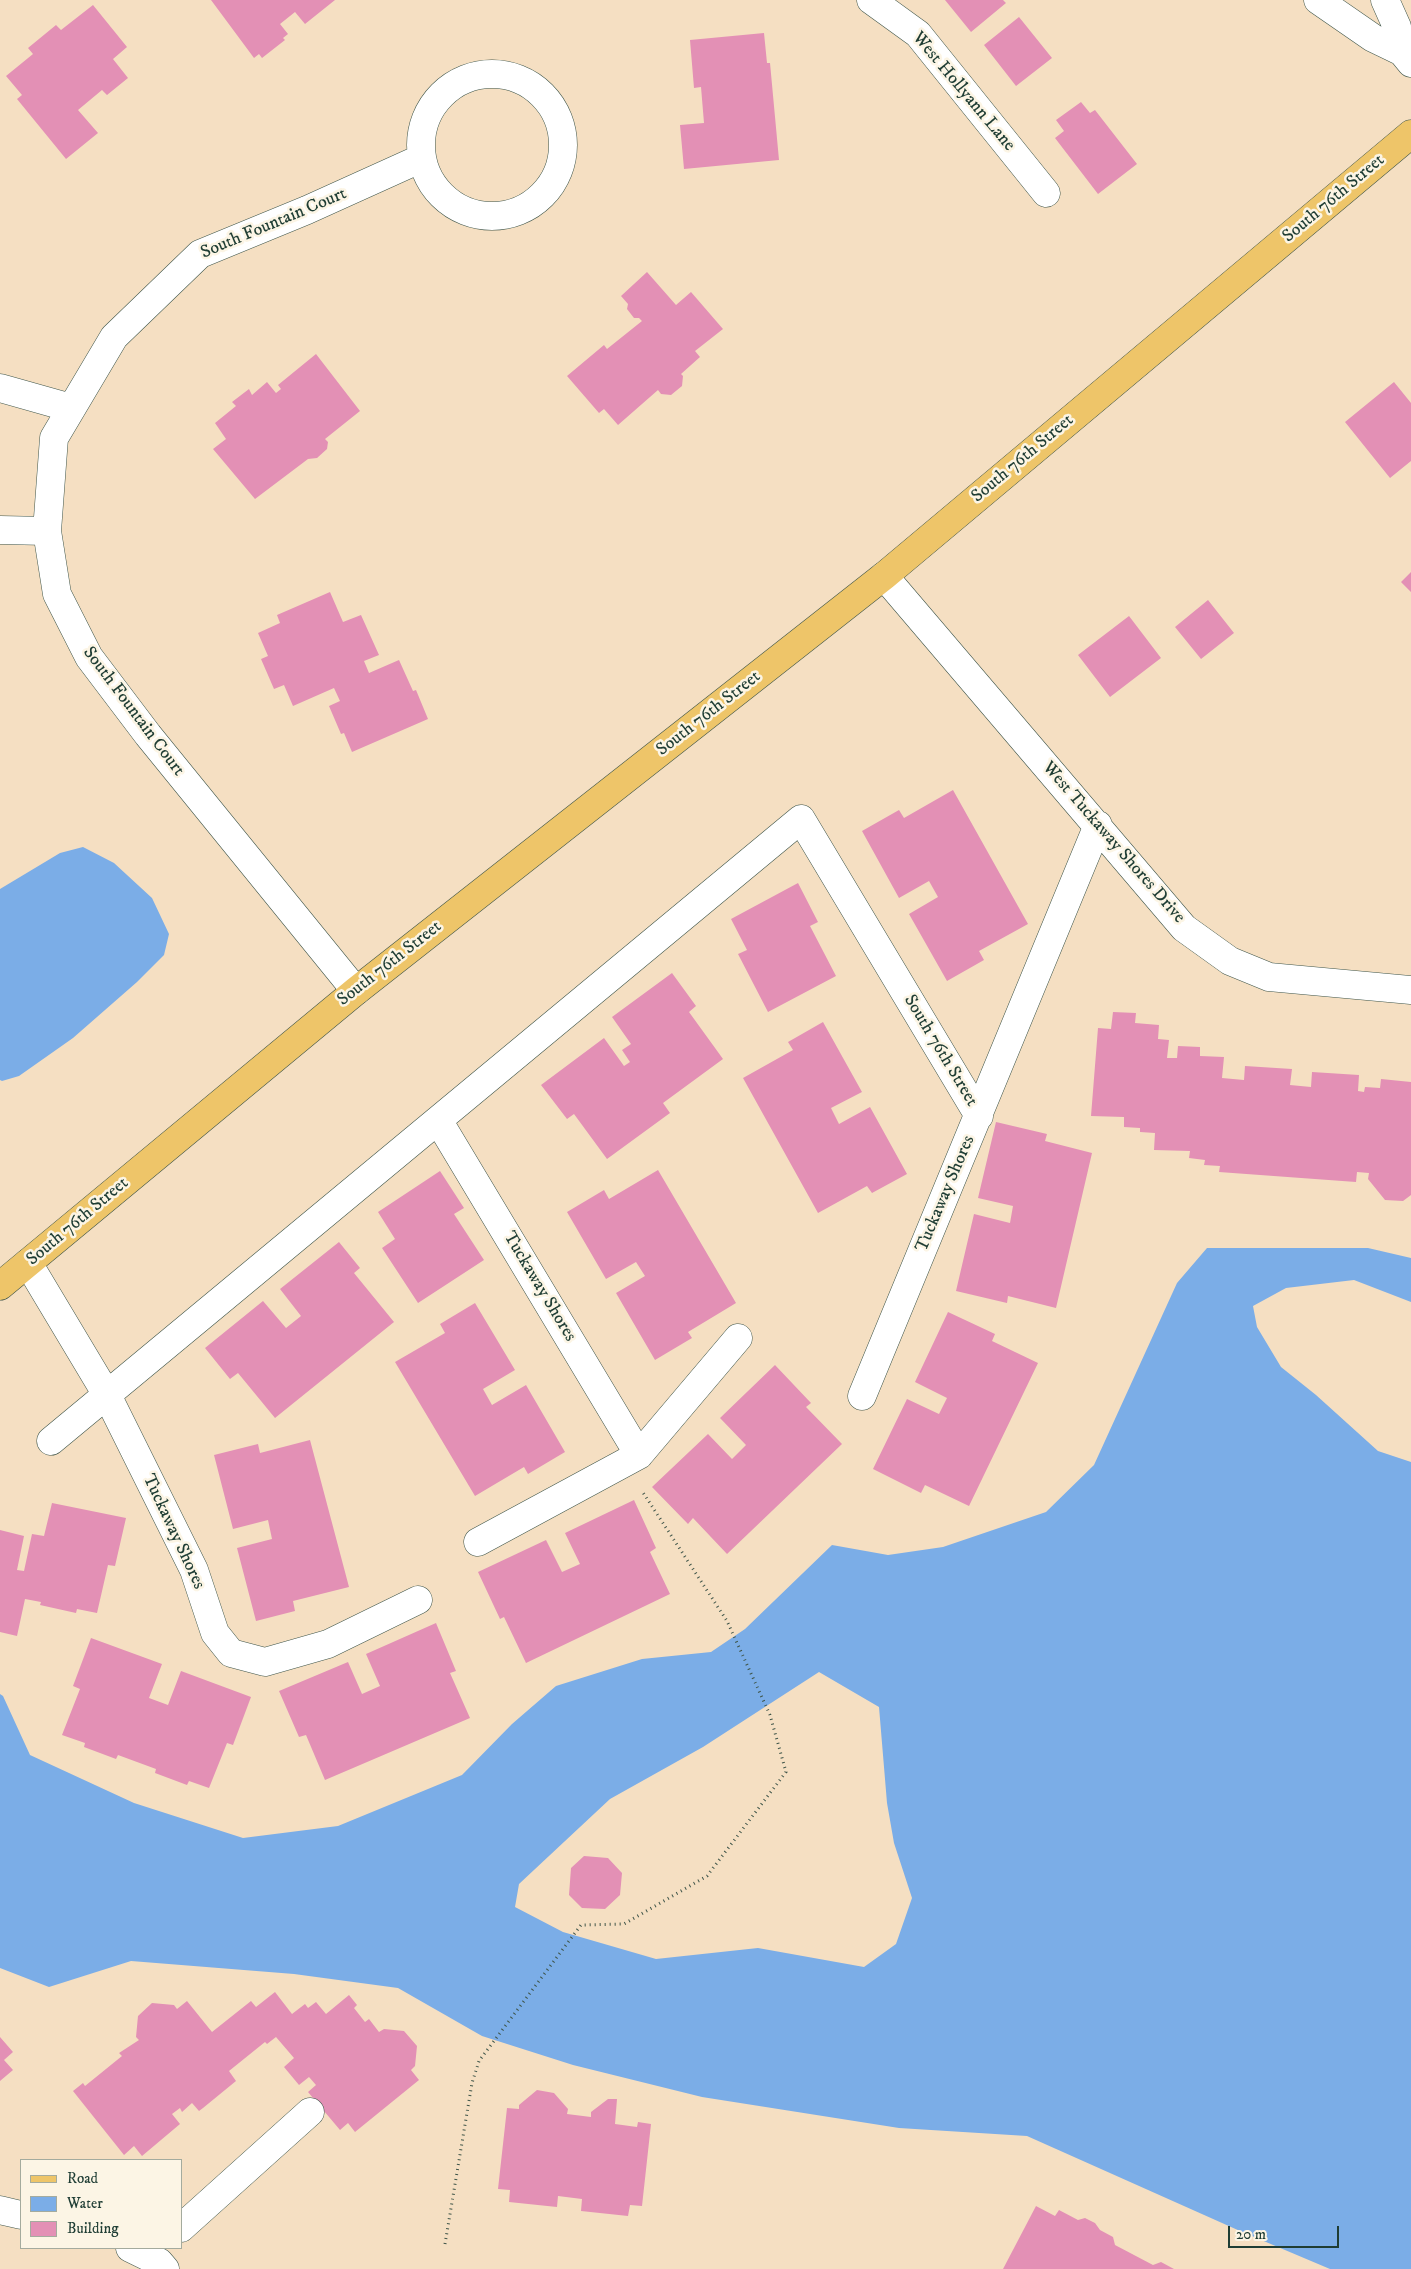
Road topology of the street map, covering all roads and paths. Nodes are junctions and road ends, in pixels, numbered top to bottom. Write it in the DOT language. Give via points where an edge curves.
graph roads {
  1 [pos="871,0"];
  2 [pos="1318,0"];
  3 [pos="1385,0"];
  4 [pos="1406,58"];
  5 [pos="1411,134"];
  6 [pos="422,158"];
  7 [pos="1046,193"];
  8 [pos="0,388"];
  9 [pos="71,408"];
  10 [pos="0,530"];
  11 [pos="47,531"];
  12 [pos="884,576"];
  13 [pos="1098,825"];
  14 [pos="1411,990"];
  15 [pos="356,991"];
  16 [pos="979,1116"];
  17 [pos="438,1120"];
  18 [pos="28,1263"];
  19 [pos="0,1286"];
  20 [pos="738,1338"];
  21 [pos="107,1395"];
  22 [pos="862,1396"];
  23 [pos="51,1441"];
  24 [pos="631,1459"];
  25 [pos="478,1542"];
  26 [pos="418,1600"];
  27 [pos="310,2112"];
  28 [pos="0,2210"];
  29 [pos="20,2214"];
  30 [pos="182,2227"];
  31 [pos="445,2244"];
  1 -- 7 [label="street, West Hollyann Lane" via="918,34"];
  2 -- 4 [label="street"];
  3 -- 4 [label="street"];
  5 -- 12 [label="main road, South 76th Street"];
  6 -- 6 [label="street" via="429,177 441,194 457,207 481,215 516,212 534,203 549,189 559,171 563,151 561,127 551,105 534,88 512,77 488,74 465,79 444,92 430,111 422,134"];
  6 -- 9 [label="street, South Fountain Court" via="200,254 114,337"];
  8 -- 9 [label="street"];
  9 -- 11 [label="street, South Fountain Court" via="54,438"];
  10 -- 11 [label="street"];
  11 -- 15 [label="street, South Fountain Court" via="57,594 89,657 148,735"];
  12 -- 13 [label="street, West Tuckaway Shores Drive"];
  12 -- 15 [label="main road, South 76th Street"];
  13 -- 14 [label="street, West Tuckaway Shores Drive" via="1184,928 1230,961 1269,977"];
  13 -- 16 [label="street, Tuckaway Shores"];
  15 -- 18 [label="main road, South 76th Street"];
  16 -- 17 [label="street, South 76th Street" via="801,819"];
  16 -- 22 [label="street, Tuckaway Shores"];
  17 -- 21 [label="street, South 76th Street"];
  17 -- 24 [label="street, Tuckaway Shores"];
  18 -- 19 [label="main road, South 76th Street"];
  18 -- 21 [label="street, Tuckaway Shores"];
  20 -- 24 [label="street"];
  21 -- 23 [label="street, South 76th Street"];
  21 -- 26 [label="street, Tuckaway Shores" via="194,1570 215,1634 232,1653 265,1662 328,1644"];
  24 -- 25 [label="street"];
  24 -- 31 [label="path" via="727,1621 770,1715 786,1772 707,1876 624,1924 582,1925 479,2061 472,2083"];
  27 -- 30 [label="street"];
  28 -- 29 [label="street"];
}
